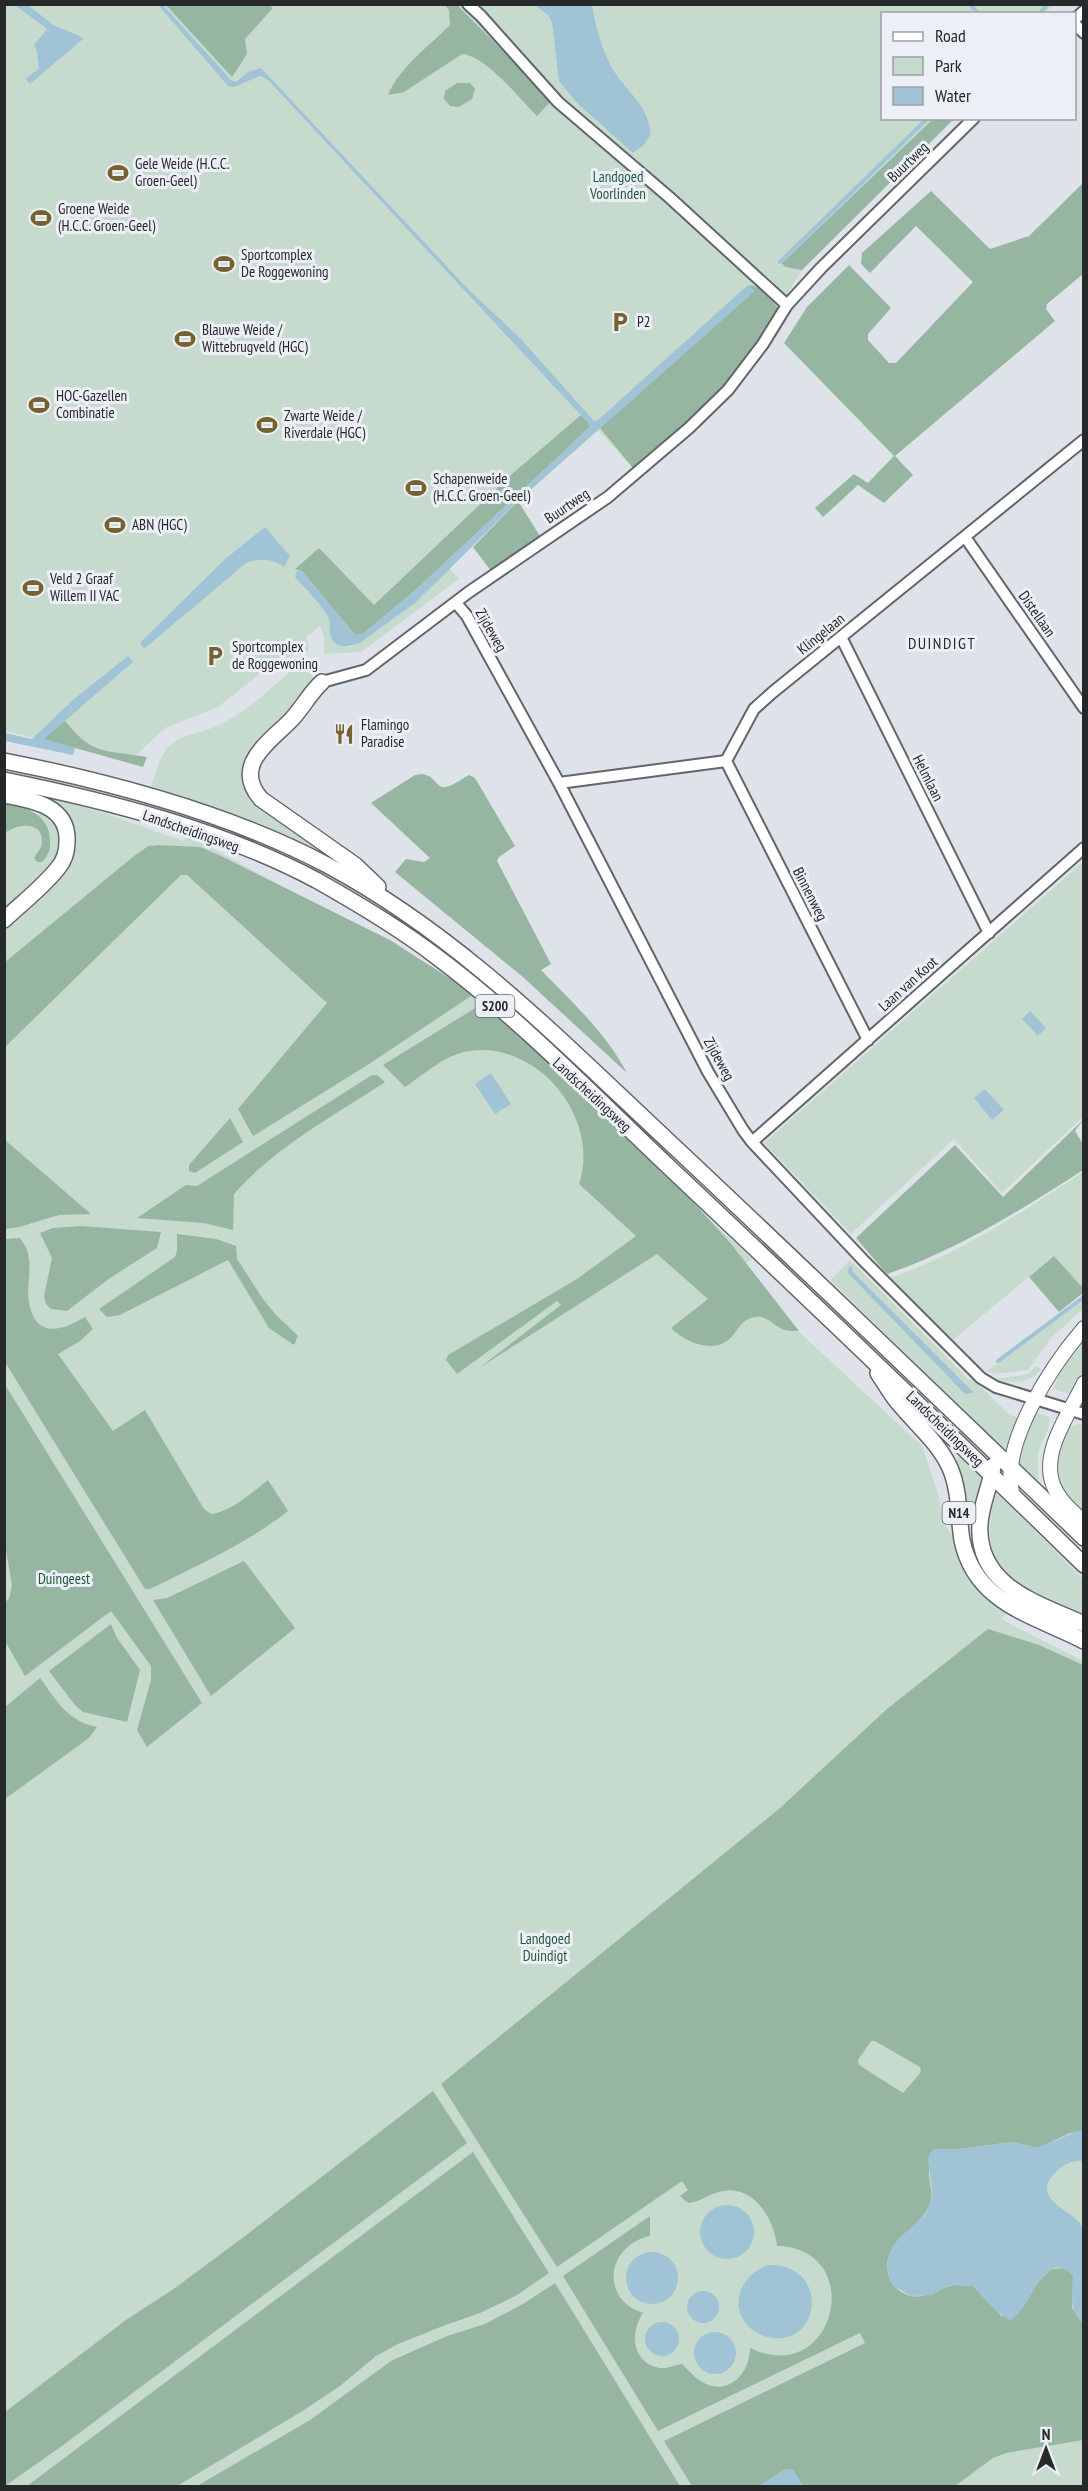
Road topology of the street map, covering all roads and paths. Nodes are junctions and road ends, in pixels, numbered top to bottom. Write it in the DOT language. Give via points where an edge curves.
graph roads {
  1 [pos="468,4"];
  2 [pos="972,120"];
  3 [pos="787,305"];
  4 [pos="1083,440"];
  5 [pos="965,537"];
  6 [pos="456,603"];
  7 [pos="841,637"];
  8 [pos="322,682"];
  9 [pos="1083,708"];
  10 [pos="4,761"];
  11 [pos="726,761"];
  12 [pos="4,780"];
  13 [pos="559,783"];
  14 [pos="4,795"];
  15 [pos="1083,848"];
  16 [pos="399,908"];
  17 [pos="4,920"];
  18 [pos="989,933"];
  19 [pos="868,1040"];
  20 [pos="752,1142"];
  21 [pos="810,1300"];
  22 [pos="1083,1328"];
  23 [pos="863,1350"];
  24 [pos="1083,1383"];
  25 [pos="1034,1400"];
  26 [pos="1077,1412"];
  27 [pos="992,1449"];
  28 [pos="1011,1468"];
  29 [pos="992,1474"];
  30 [pos="1013,1496"];
  31 [pos="1083,1522"];
  32 [pos="1083,1538"];
  33 [pos="1083,1565"];
  34 [pos="1083,1624"];
  35 [pos="1083,1641"];
  1 -- 3 [label="street" via="558,102"];
  2 -- 3 [label="street, Buurtweg"];
  3 -- 6 [label="street, Buurtweg" via="728,390 689,428 608,497"];
  4 -- 5 [label="street, Klingelaan"];
  5 -- 7 [label="street, Klingelaan"];
  5 -- 9 [label="street, Distellaan"];
  6 -- 8 [label="street, Buurtweg" via="366,670"];
  6 -- 13 [label="street, Zijdeweg" via="467,616"];
  7 -- 11 [label="street, Klingelaan" via="754,709"];
  7 -- 18 [label="street, Helmlaan"];
  8 -- 16 [label="main road" via="258,752 251,770 252,785 261,799 355,865"];
  10 -- 16 [label="main road, Landscheidingsweg / S200" via="82,776 266,837 323,863"];
  11 -- 13 [label="street"];
  11 -- 19 [label="street, Binnenweg"];
  12 -- 21 [label="main road, Landscheidingsweg / S200" via="79,795 179,823 313,879 377,915 437,956 480,992"];
  13 -- 20 [label="street, Zijdeweg" via="708,1072"];
  14 -- 17 [label="main road" via="51,808 62,818 68,833 67,851 60,866"];
  15 -- 18 [label="street, Laan van Koot"];
  16 -- 27 [label="main road, Landscheidingsweg / S200" via="494,978"];
  18 -- 19 [label="street, Laan van Koot"];
  19 -- 20 [label="street, Laan van Koot"];
  20 -- 25 [label="street, Zijdeweg" via="981,1378"];
  21 -- 23 [label="main road, Landscheidingsweg / N14"];
  22 -- 25 [label="street" via="1050,1371"];
  23 -- 29 [label="main road, Landscheidingsweg / N14"];
  23 -- 35 [label="main road, N14" via="896,1400 934,1443 950,1468 964,1546 979,1579 1008,1605"];
  24 -- 26 [label="street"];
  25 -- 26 [label="street, Zijdeweg"];
  25 -- 28 [label="street"];
  26 -- 31 [label="street" via="1054,1446 1050,1472 1057,1493"];
  27 -- 28 [label="main road, Landscheidingsweg"];
  27 -- 29 [label="main road, N14"];
  28 -- 30 [label="street"];
  28 -- 32 [label="main road, Landscheidingsweg"];
  29 -- 30 [label="main road, Landscheidingsweg / N14"];
  29 -- 34 [label="main road, N14" via="980,1525 989,1565 1018,1593"];
  30 -- 33 [label="main road, Landscheidingsweg / N14"];
}
